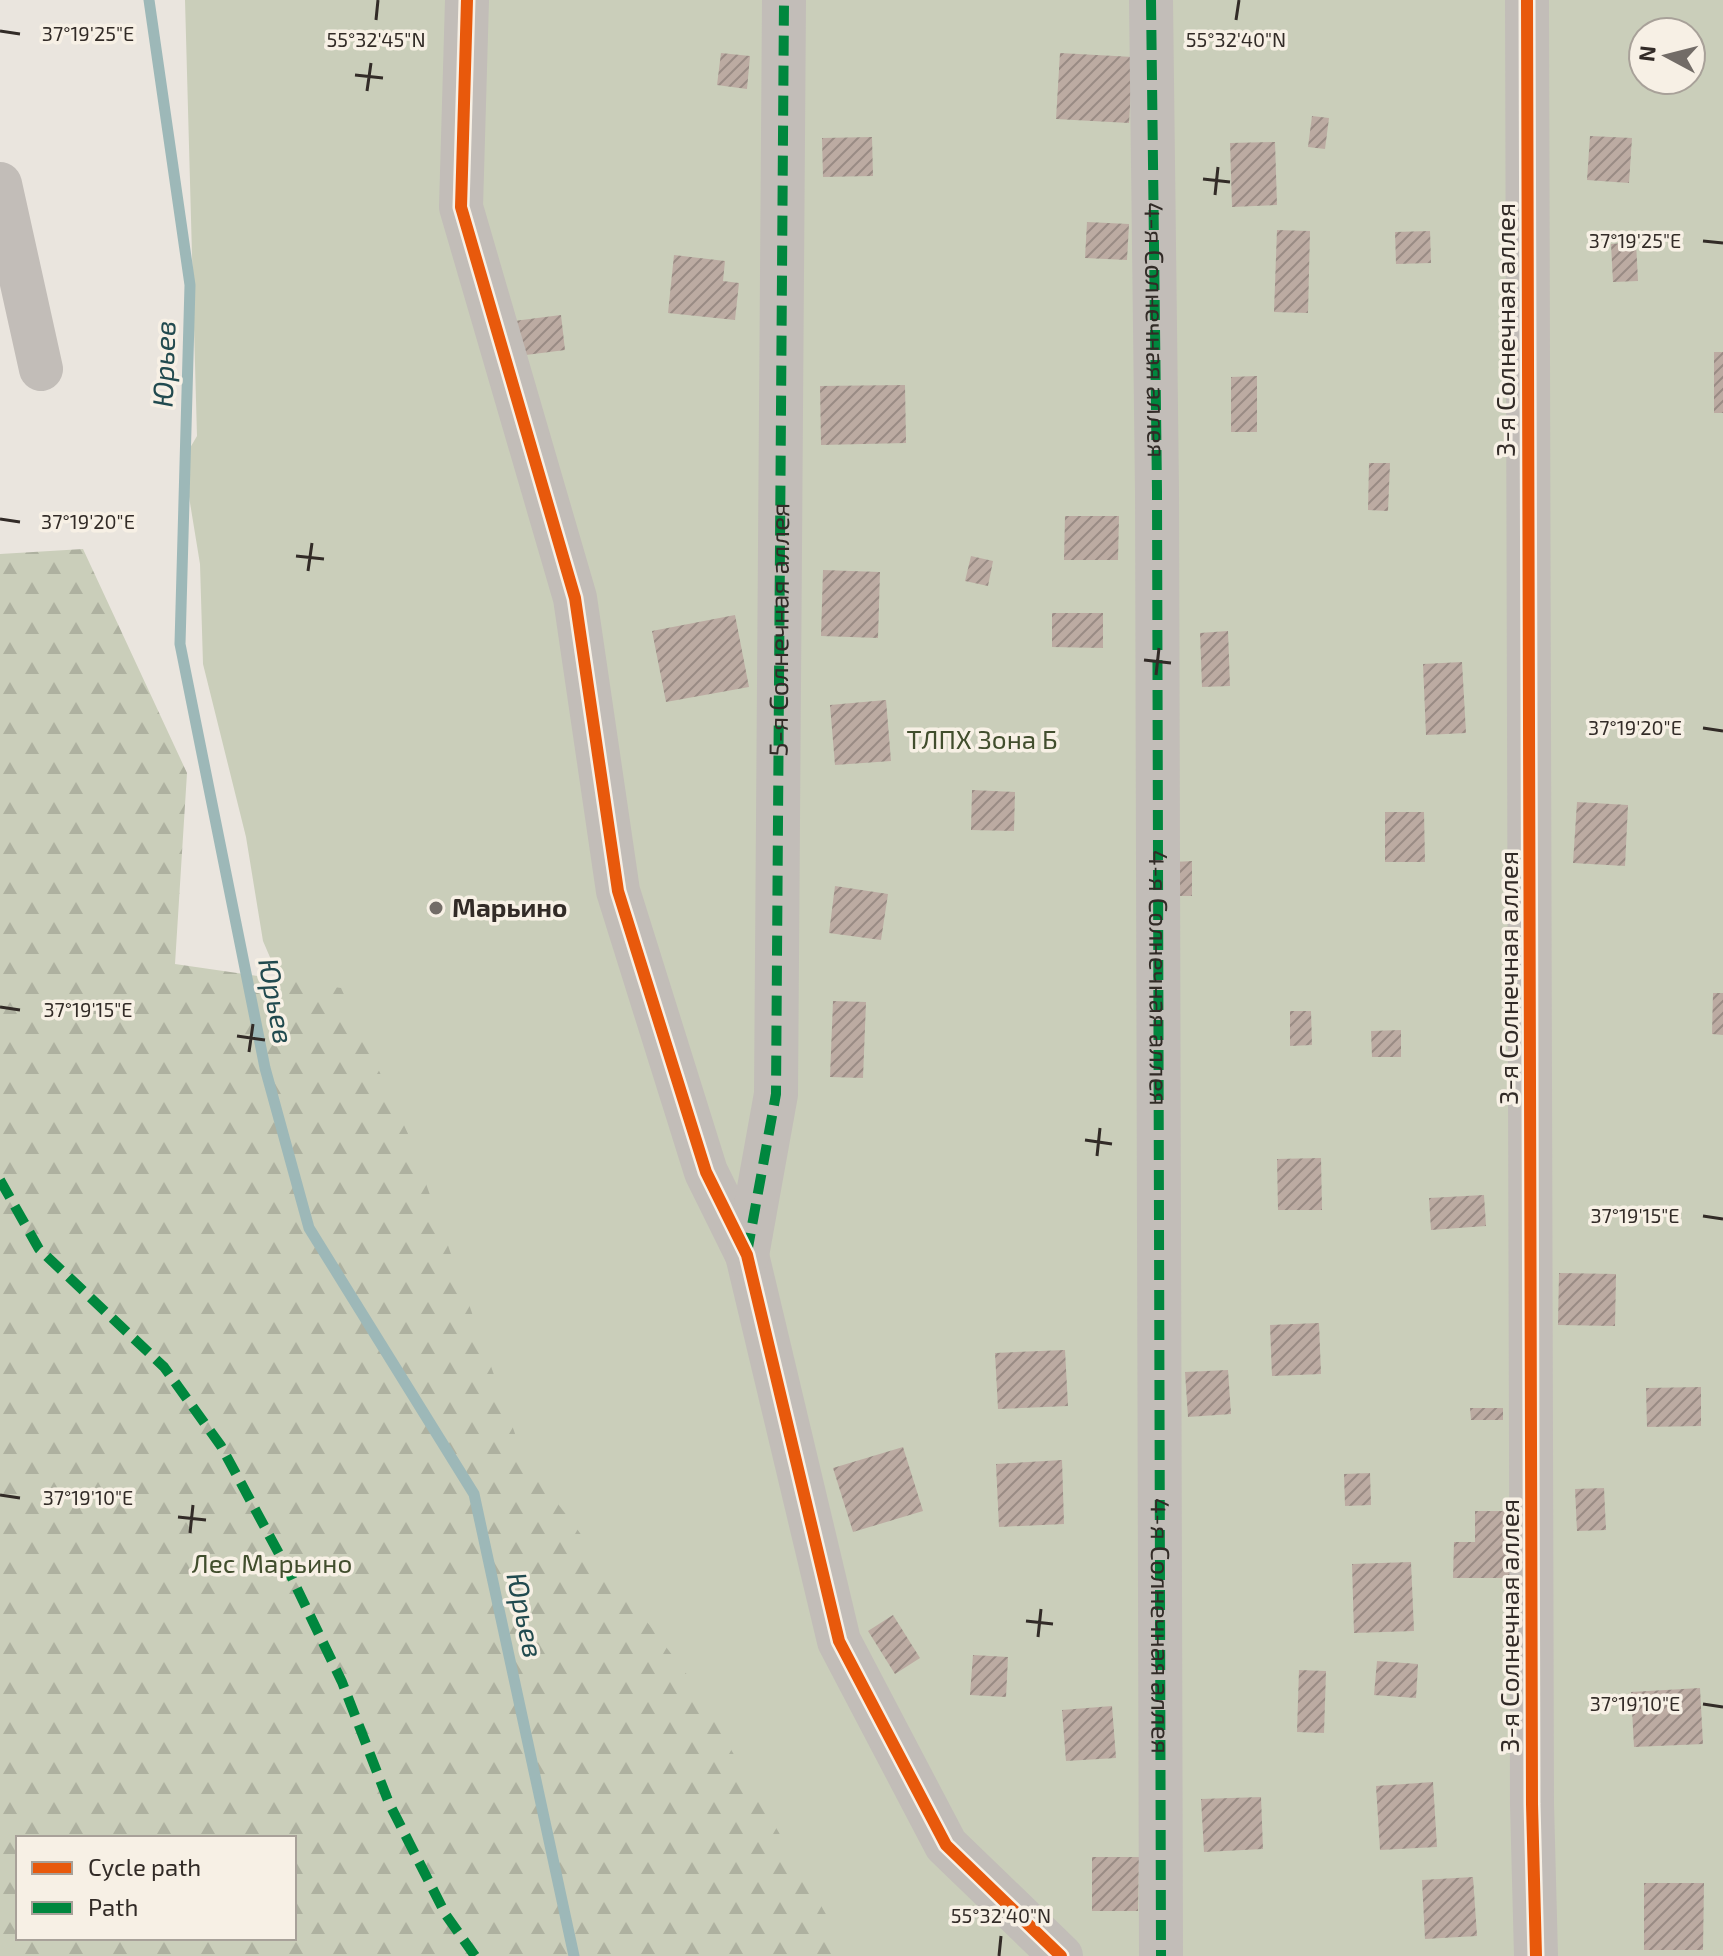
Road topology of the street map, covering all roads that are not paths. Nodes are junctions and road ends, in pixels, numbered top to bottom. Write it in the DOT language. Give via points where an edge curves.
graph roads {
  1 [pos="467,0"];
  2 [pos="784,0"];
  3 [pos="1151,0"];
  4 [pos="1527,0"];
  5 [pos="0,184"];
  6 [pos="41,369"];
  7 [pos="747,1255"];
  8 [pos="1061,1956"];
  9 [pos="1161,1956"];
  10 [pos="1536,1956"];
  1 -- 7 [label="street" via="461,207 575,598 618,891 706,1172"];
  2 -- 7 [label="street, 5-я Солнечная аллея" via="776,1094"];
  3 -- 9 [label="street, 4-я Солнечная аллея"];
  4 -- 10 [label="street, 3-я Солнечная аллея"];
  5 -- 6 [label="street"];
  7 -- 8 [label="street" via="839,1641 946,1845"];
}
